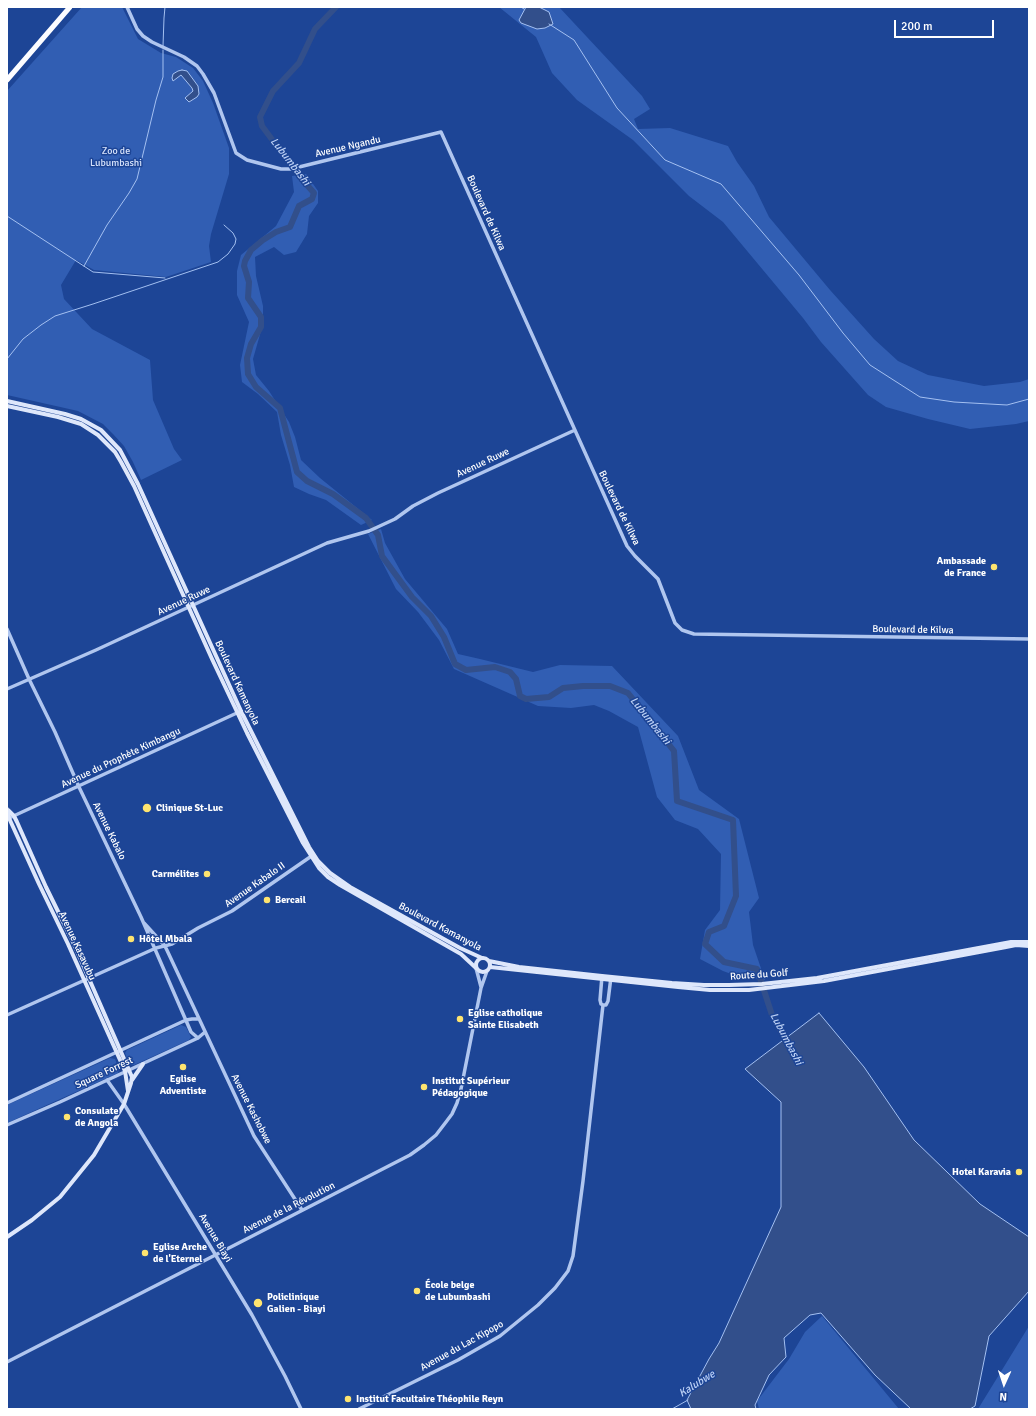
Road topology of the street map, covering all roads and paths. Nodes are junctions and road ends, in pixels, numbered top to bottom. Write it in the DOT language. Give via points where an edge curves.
graph roads {
  1 [pos="70,7"];
  2 [pos="127,7"];
  3 [pos="7,80"];
  4 [pos="441,132"];
  5 [pos="7,401"];
  6 [pos="7,406"];
  7 [pos="575,430"];
  8 [pos="190,606"];
  9 [pos="7,629"];
  10 [pos="1029,639"];
  11 [pos="29,679"];
  12 [pos="7,689"];
  13 [pos="239,712"];
  14 [pos="79,787"];
  15 [pos="7,809"];
  16 [pos="10,818"];
  17 [pos="312,855"];
  18 [pos="142,921"];
  19 [pos="419,928"];
  20 [pos="1029,942"];
  21 [pos="165,946"];
  22 [pos="1029,946"];
  23 [pos="154,949"];
  24 [pos="482,958"];
  25 [pos="489,961"];
  26 [pos="915,962"];
  27 [pos="490,967"];
  28 [pos="476,968"];
  29 [pos="487,971"];
  30 [pos="602,978"];
  31 [pos="611,979"];
  32 [pos="86,980"];
  33 [pos="481,988"];
  34 [pos="604,1006"];
  35 [pos="7,1015"];
  36 [pos="186,1020"];
  37 [pos="199,1020"];
  38 [pos="204,1032"];
  39 [pos="199,1038"];
  40 [pos="210,1043"];
  41 [pos="119,1052"];
  42 [pos="143,1064"];
  43 [pos="127,1070"];
  44 [pos="107,1080"];
  45 [pos="132,1080"];
  46 [pos="128,1091"];
  47 [pos="7,1103"];
  48 [pos="124,1104"];
  49 [pos="7,1125"];
  50 [pos="302,1210"];
  51 [pos="7,1237"];
  52 [pos="216,1254"];
  53 [pos="7,1362"];
  54 [pos="301,1409"];
  55 [pos="359,1409"];
  1 -- 3 [label="highway"];
  2 -- 4 [label="street, Avenue Ngandu" via="140,33 190,61 200,70 214,93 236,153 254,162 291,169"];
  4 -- 7 [label="street, Boulevard de Kilwa"];
  5 -- 8 [label="main road, Boulevard Kamanyola" via="75,416 101,430 111,440 135,478"];
  6 -- 8 [label="main road, Boulevard Kamanyola" via="75,421 92,430 107,443 131,480"];
  7 -- 8 [label="street, Avenue Ruwe" via="438,493 380,526 327,543"];
  7 -- 10 [label="street, Boulevard de Kilwa" via="627,546 654,575 675,623 687,633"];
  8 -- 11 [label="street, Avenue Ruwe"];
  8 -- 13 [label="main road, Boulevard Kamanyola"];
  9 -- 11 [label="street, Avenue Kabalo"];
  11 -- 12 [label="street, Avenue Ruwe"];
  11 -- 14 [label="street, Avenue Kabalo"];
  13 -- 14 [label="street, Avenue du Prophète Kimbangu"];
  13 -- 17 [label="main road, Boulevard Kamanyola"];
  14 -- 16 [label="street, Avenue du Prophète Kimbangu"];
  14 -- 18 [label="street, Avenue Kabalo"];
  15 -- 16 [label="main road, Avenue Kasavubu"];
  16 -- 32 [label="main road, Avenue Kasavubu" via="73,942"];
  17 -- 19 [label="main road, Boulevard Kamanyola" via="336,878"];
  17 -- 21 [label="street, Avenue Kabalo II" via="232,911"];
  18 -- 21 [label="street"];
  18 -- 23 [label="street, Avenue Kabalo"];
  19 -- 24 [label="main road, Boulevard Kamanyola"];
  19 -- 28 [label="main road, Boulevard Kamanyola" via="465,957"];
  20 -- 26 [label="main road, Route du Golf" via="1011,942"];
  21 -- 23 [label="street, Avenue Kabalo II"];
  21 -- 37 [label="street"];
  22 -- 26 [label="main road" via="1011,946"];
  23 -- 32 [label="street, Avenue Kabalo II"];
  23 -- 36 [label="street, Avenue Kabalo"];
  24 -- 25 [label="main road"];
  24 -- 28 [label="main road" via="476,962"];
  25 -- 27 [label="main road"];
  25 -- 30 [label="main road, Route du Golf"];
  26 -- 31 [label="main road, Route du Golf" via="768,986"];
  27 -- 29 [label="main road"];
  27 -- 30 [label="main road"];
  28 -- 29 [label="main road" via="482,972"];
  28 -- 33 [label="street"];
  29 -- 33 [label="street, Avenue de la Révolution"];
  30 -- 31 [label="main road, Route du Golf"];
  30 -- 34 [label="street" via="600,1000"];
  31 -- 34 [label="street" via="608,1003"];
  32 -- 35 [label="street, Avenue Kabalo II"];
  32 -- 41 [label="main road, Avenue Kasavubu"];
  33 -- 50 [label="street, Avenue de la Révolution" via="461,1089 455,1108 436,1135 414,1152"];
  34 -- 55 [label="street, Avenue du Lac Kipopo" via="573,1256 563,1278 538,1305 500,1336 458,1360"];
  36 -- 37 [label="street, Square Forrest"];
  36 -- 39 [label="street, Avenue Kabalo" via="191,1032"];
  36 -- 41 [label="street, Square Forrest"];
  37 -- 38 [label="street"];
  38 -- 39 [label="street, Square Forrest"];
  38 -- 40 [label="street, Avenue Kashobwe"];
  39 -- 40 [label="street"];
  39 -- 42 [label="street, Square Forrest"];
  40 -- 50 [label="street, Avenue Kashobwe" via="254,1136"];
  41 -- 43 [label="main road, Avenue Kasavubu"];
  41 -- 47 [label="street, Square Forrest"];
  42 -- 43 [label="street, Square Forrest"];
  42 -- 45 [label="main road"];
  43 -- 44 [label="street, Square Forrest"];
  43 -- 45 [label="main road"];
  43 -- 46 [label="main road, Avenue Kasavubu"];
  44 -- 48 [label="street, Avenue Biayi"];
  44 -- 49 [label="street, Square Forrest"];
  45 -- 46 [label="main road"];
  46 -- 48 [label="main road"];
  48 -- 51 [label="main road" via="94,1155 60,1197"];
  48 -- 52 [label="street, Avenue Biayi"];
  50 -- 52 [label="street, Avenue de la Révolution"];
  52 -- 53 [label="street, Avenue de la Révolution"];
  52 -- 54 [label="street, Avenue Biayi" via="252,1315"];
}
